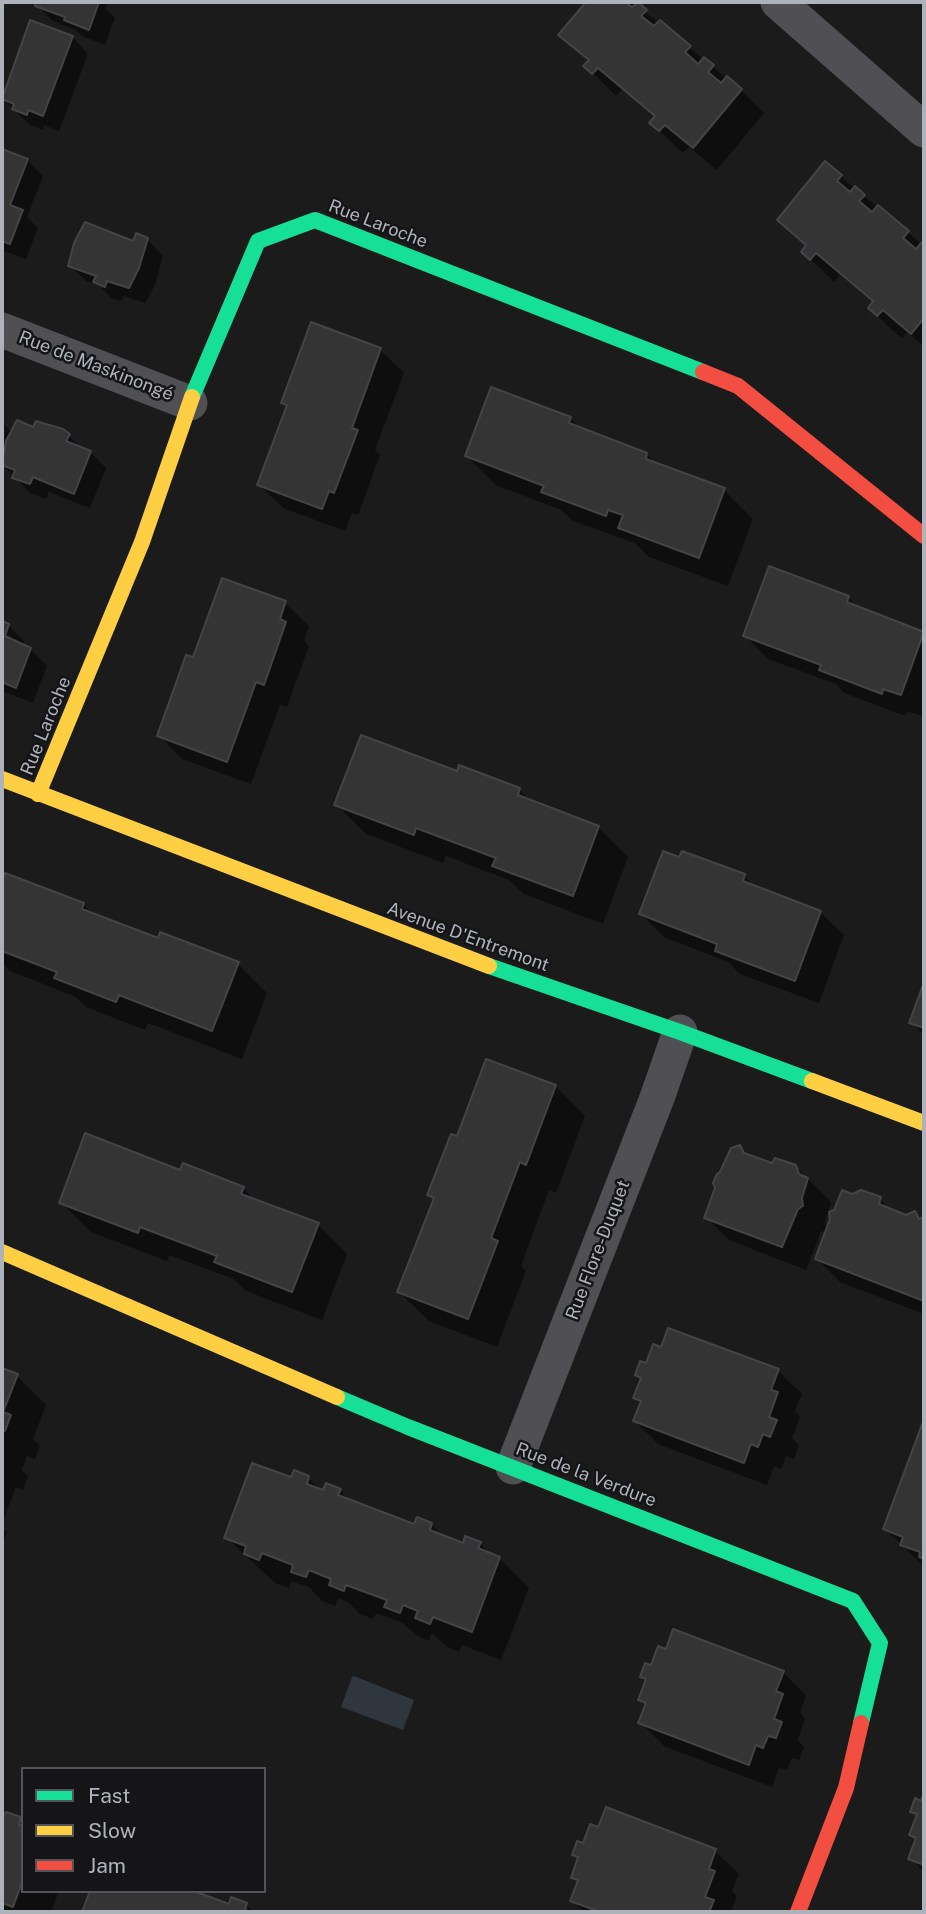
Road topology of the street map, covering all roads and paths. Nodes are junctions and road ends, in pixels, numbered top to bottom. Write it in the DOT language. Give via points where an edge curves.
graph roads {
  1 [pos="778,2"];
  2 [pos="924,130"];
  3 [pos="2,330"];
  4 [pos="190,403"];
  5 [pos="924,536"];
  6 [pos="2,779"];
  7 [pos="38,794"];
  8 [pos="680,1032"];
  9 [pos="924,1123"];
  10 [pos="2,1252"];
  11 [pos="513,1467"];
  12 [pos="799,1912"];
  1 -- 2 [label="street"];
  3 -- 4 [label="street, Rue de Maskinongé"];
  4 -- 5 [label="street, Rue Laroche" via="258,241 315,220 738,386"];
  4 -- 7 [label="street, Rue Laroche" via="142,542"];
  6 -- 7 [label="street, Avenue D'Entremont"];
  7 -- 8 [label="street, Avenue D'Entremont" via="445,951"];
  8 -- 9 [label="street, Avenue D'Entremont"];
  8 -- 11 [label="street, Rue Flore-Duquet"];
  10 -- 11 [label="street, Rue de la Verdure" via="408,1427"];
  11 -- 12 [label="street, Rue de la Verdure" via="853,1601 880,1643 846,1788"];
}
